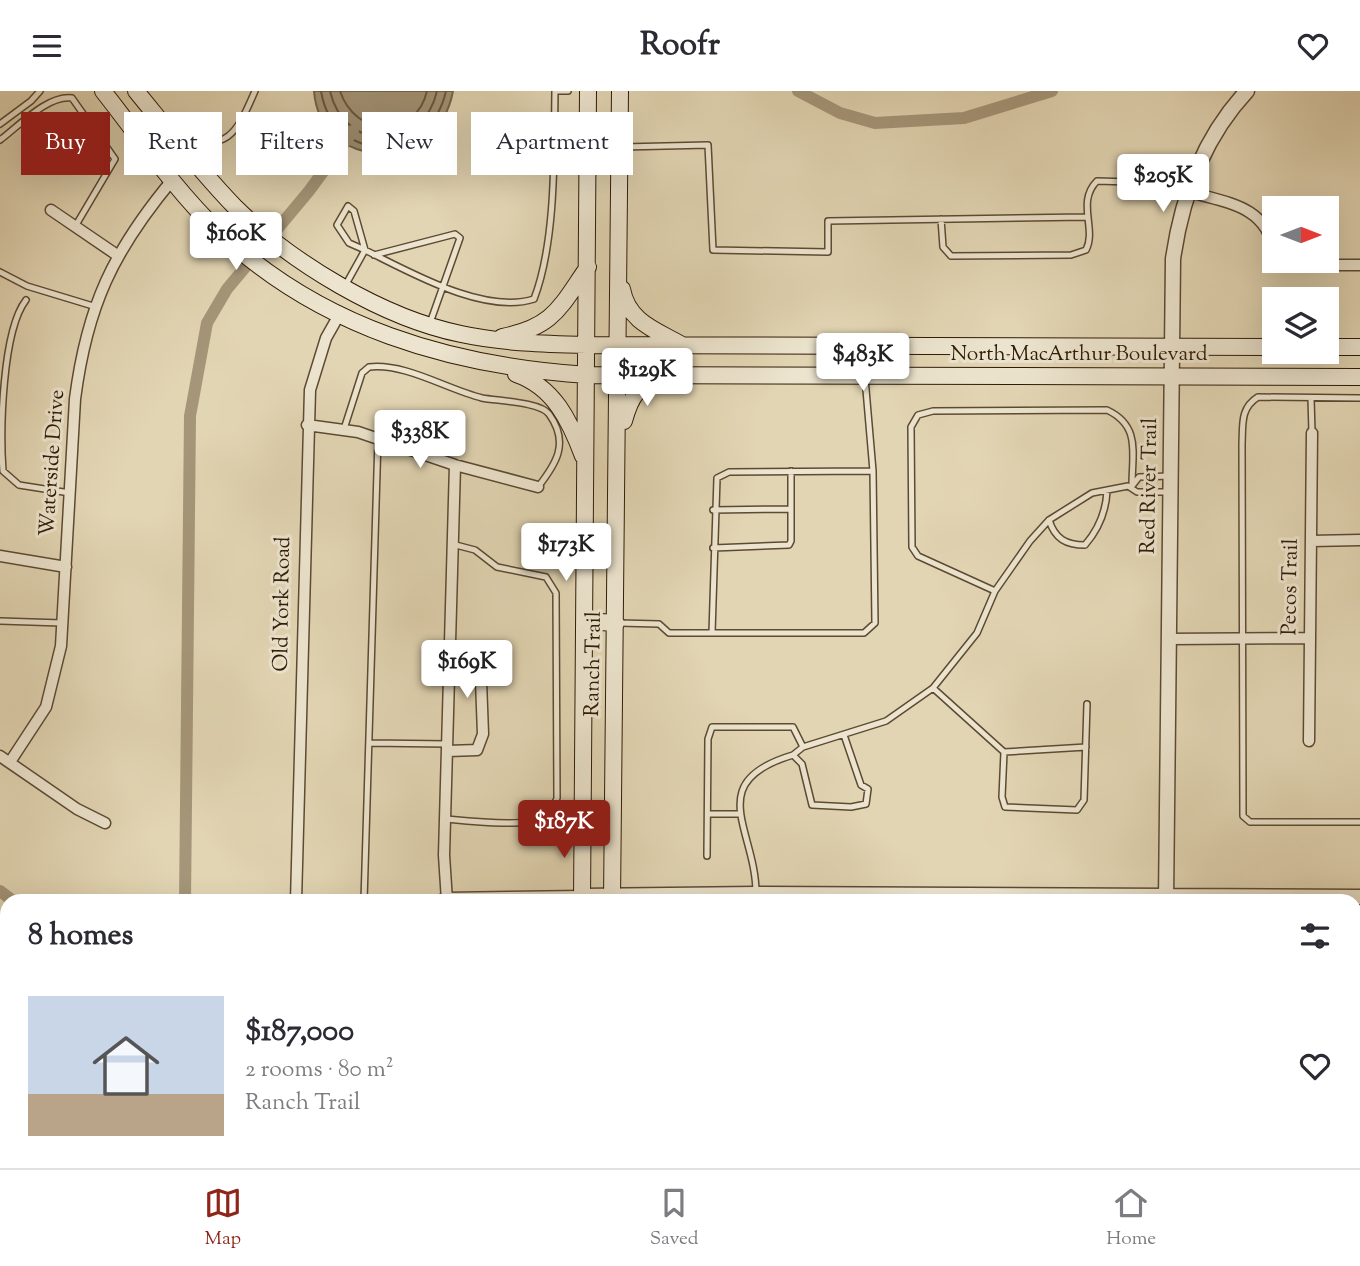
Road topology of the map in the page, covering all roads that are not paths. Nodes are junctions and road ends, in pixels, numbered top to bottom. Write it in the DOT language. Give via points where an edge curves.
graph roads {
  1 [pos="40,91"];
  2 [pos="103,91"];
  3 [pos="136,91"];
  4 [pos="255,91"];
  5 [pos="568,91"];
  6 [pos="588,91"];
  7 [pos="620,91"];
  8 [pos="1247,91"];
  9 [pos="153,112"];
  10 [pos="555,112"];
  11 [pos="588,112"];
  12 [pos="620,112"];
  13 [pos="0,124"];
  14 [pos="0,140"];
  15 [pos="222,141"];
  16 [pos="633,147"];
  17 [pos="208,175"];
  18 [pos="553,175"];
  19 [pos="588,175"];
  20 [pos="619,175"];
  21 [pos="173,179"];
  22 [pos="1187,191"];
  23 [pos="51,210"];
  24 [pos="1086,217"];
  25 [pos="941,219"];
  26 [pos="1262,221"];
  27 [pos="76,225"];
  28 [pos="365,250"];
  29 [pos="117,255"];
  30 [pos="374,255"];
  31 [pos="1339,265"];
  32 [pos="1360,265"];
  33 [pos="588,267"];
  34 [pos="618,268"];
  35 [pos="0,272"];
  36 [pos="345,286"];
  37 [pos="444,288"];
  38 [pos="26,300"];
  39 [pos="93,306"];
  40 [pos="340,315"];
  41 [pos="429,325"];
  42 [pos="490,339"];
  43 [pos="587,345"];
  44 [pos="618,345"];
  45 [pos="684,346"];
  46 [pos="1172,347"];
  47 [pos="1262,347"];
  48 [pos="1339,347"];
  49 [pos="1360,347"];
  50 [pos="484,364"];
  51 [pos="676,374"];
  52 [pos="588,375"];
  53 [pos="619,375"];
  54 [pos="865,375"];
  55 [pos="1172,376"];
  56 [pos="1360,377"];
  57 [pos="1311,398"];
  58 [pos="1360,398"];
  59 [pos="307,425"];
  60 [pos="344,429"];
  61 [pos="1312,433"];
  62 [pos="378,439"];
  63 [pos="618,440"];
  64 [pos="455,465"];
  65 [pos="586,466"];
  66 [pos="791,471"];
  67 [pos="873,471"];
  68 [pos="1171,477"];
  69 [pos="1132,486"];
  70 [pos="538,487"];
  71 [pos="1107,491"];
  72 [pos="1171,492"];
  73 [pos="70,493"];
  74 [pos="791,509"];
  75 [pos="713,510"];
  76 [pos="1049,520"];
  77 [pos="1360,540"];
  78 [pos="1311,541"];
  79 [pos="452,544"];
  80 [pos="713,548"];
  81 [pos="0,556"];
  82 [pos="66,567"];
  83 [pos="995,591"];
  84 [pos="0,621"];
  85 [pos="584,621"];
  86 [pos="62,623"];
  87 [pos="616,623"];
  88 [pos="712,633"];
  89 [pos="1309,638"];
  90 [pos="1169,639"];
  91 [pos="1243,639"];
  92 [pos="448,649"];
  93 [pos="933,688"];
  94 [pos="1087,704"];
  95 [pos="844,735"];
  96 [pos="1309,741"];
  97 [pos="370,743"];
  98 [pos="803,747"];
  99 [pos="1086,747"];
  100 [pos="448,748"];
  101 [pos="1004,752"];
  102 [pos="793,754"];
  103 [pos="5,759"];
  104 [pos="709,814"];
  105 [pos="739,814"];
  106 [pos="447,819"];
  107 [pos="1360,822"];
  108 [pos="105,823"];
  109 [pos="707,856"];
  110 [pos="296,894"];
  111 [pos="364,894"];
  112 [pos="444,894"];
  113 [pos="582,894"];
  114 [pos="612,894"];
  115 [pos="756,894"];
  116 [pos="1166,894"];
  1 -- 13 [label="lane"];
  2 -- 21 [label="main road, North MacArthur Boulevard"];
  3 -- 9 [label="main road, North MacArthur Boulevard"];
  4 -- 15 [label="lane" via="235,133"];
  5 -- 10 [label="lane" via="555,92"];
  6 -- 11 [label="main road, Ranch Trail"];
  7 -- 12 [label="main road, Ranch Trail"];
  8 -- 22 [label="street, Red River Trail" via="1209,142"];
  14 -- 27 [label="lane" via="48,104 72,98 115,159"];
  16 -- 25 [label="lane" via="708,145 713,250 828,252 828,221"];
  17 -- 36 [label="main road, North MacArthur Boulevard" via="239,210 297,258"];
  18 -- 37 [label="lane" via="542,278 534,299 515,305"];
  19 -- 33 [label="main road, Ranch Trail"];
  20 -- 34 [label="main road, Ranch Trail"];
  21 -- 29 [label="street, Waterside Drive"];
  21 -- 40 [label="main road, North MacArthur Boulevard" via="217,230 281,283"];
  22 -- 24 [label="lane" via="1163,183 1097,181 1090,188"];
  22 -- 26 [label="street" via="1249,211"];
  22 -- 46 [label="street, Red River Trail" via="1173,259"];
  23 -- 27 [label="street"];
  24 -- 25 [label="lane"];
  24 -- 25 [label="lane" via="1089,244 1086,250 1071,255 951,256 943,247"];
  27 -- 29 [label="street"];
  28 -- 28 [label="lane" via="349,243 337,225 348,206 354,211"];
  28 -- 30 [label="lane"];
  28 -- 36 [label="lane"];
  29 -- 39 [label="street, Waterside Drive"];
  30 -- 37 [label="lane"];
  30 -- 37 [label="lane" via="455,234 460,239"];
  31 -- 32 [label="street"];
  33 -- 42 [label="main road" via="561,309 544,323"];
  33 -- 43 [label="main road, Ranch Trail"];
  34 -- 44 [label="main road, Ranch Trail"];
  34 -- 45 [label="main road" via="633,315"];
  35 -- 39 [label="lane" via="27,286"];
  36 -- 41 [label="main road, North MacArthur Boulevard"];
  37 -- 41 [label="lane"];
  38 -- 73 [label="lane" via="12,338 5,380 3,471 19,485"];
  39 -- 73 [label="street, Waterside Drive" via="80,359"];
  40 -- 50 [label="main road, North MacArthur Boulevard" via="410,345"];
  40 -- 59 [label="street, Old York Road" via="314,369"];
  41 -- 42 [label="main road, North MacArthur Boulevard"];
  42 -- 43 [label="main road, North MacArthur Boulevard"];
  43 -- 44 [label="main road, North MacArthur Boulevard"];
  43 -- 52 [label="main road, Ranch Trail"];
  44 -- 45 [label="main road, North MacArthur Boulevard"];
  44 -- 53 [label="main road, Ranch Trail"];
  45 -- 46 [label="main road, North MacArthur Boulevard"];
  46 -- 47 [label="main road, North MacArthur Boulevard"];
  46 -- 55 [label="street, Red River Trail"];
  48 -- 49 [label="main road"];
  50 -- 52 [label="main road, North MacArthur Boulevard"];
  50 -- 65 [label="main road" via="524,377 552,397 570,423"];
  51 -- 53 [label="main road, North MacArthur Boulevard"];
  51 -- 54 [label="main road, North MacArthur Boulevard"];
  51 -- 63 [label="main road" via="654,381 630,398"];
  52 -- 53 [label="main road, North MacArthur Boulevard"];
  52 -- 65 [label="main road, Ranch Trail"];
  53 -- 63 [label="main road, Ranch Trail"];
  54 -- 55 [label="main road, North MacArthur Boulevard"];
  54 -- 67 [label="lane"];
  55 -- 56 [label="main road, North MacArthur Boulevard"];
  55 -- 68 [label="street, Red River Trail"];
  57 -- 58 [label="lane"];
  57 -- 61 [label="lane"];
  57 -- 91 [label="lane" via="1258,397 1243,416"];
  59 -- 60 [label="street"];
  59 -- 110 [label="street, Old York Road"];
  60 -- 62 [label="street"];
  60 -- 70 [label="lane" via="362,373 369,367 380,366 480,397 538,406 549,413 559,455"];
  61 -- 78 [label="street, Pecos Trail"];
  62 -- 64 [label="street"];
  62 -- 97 [label="lane"];
  63 -- 87 [label="main road, Ranch Trail"];
  64 -- 70 [label="street"];
  64 -- 79 [label="street"];
  65 -- 85 [label="main road, Ranch Trail"];
  66 -- 67 [label="lane"];
  66 -- 74 [label="lane"];
  66 -- 75 [label="lane" via="721,474 714,484"];
  67 -- 88 [label="lane" via="875,624 864,633"];
  68 -- 69 [label="lane" via="1139,477"];
  68 -- 72 [label="street, Red River Trail"];
  69 -- 71 [label="lane"];
  69 -- 72 [label="lane" via="1137,492"];
  69 -- 83 [label="lane" via="1132,434 1127,423 1107,410 933,411 918,415 911,427 912,547 918,556"];
  71 -- 76 [label="lane" via="1092,493"];
  71 -- 76 [label="lane" via="1101,517 1085,545 1061,540 1052,532"];
  72 -- 90 [label="street, Red River Trail"];
  73 -- 82 [label="street, Waterside Drive"];
  74 -- 75 [label="lane"];
  74 -- 80 [label="lane" via="789,545"];
  75 -- 80 [label="lane"];
  76 -- 83 [label="lane"];
  77 -- 78 [label="street"];
  78 -- 89 [label="street, Pecos Trail"];
  79 -- 92 [label="street"];
  79 -- 106 [label="lane" via="475,550 497,567 552,582 556,593 557,798 544,818 528,822"];
  80 -- 88 [label="lane"];
  81 -- 82 [label="street"];
  82 -- 86 [label="street, Waterside Drive"];
  83 -- 93 [label="lane" via="976,633"];
  84 -- 86 [label="lane"];
  85 -- 87 [label="main road"];
  85 -- 113 [label="main road, Ranch Trail"];
  86 -- 103 [label="street, Waterside Drive" via="56,674 46,707"];
  87 -- 88 [label="lane" via="659,624 669,633"];
  87 -- 114 [label="main road, Ranch Trail"];
  89 -- 91 [label="street"];
  89 -- 96 [label="street, Pecos Trail"];
  90 -- 91 [label="street"];
  90 -- 116 [label="street, Red River Trail"];
  91 -- 107 [label="lane" via="1243,816 1250,822"];
  92 -- 100 [label="street"];
  92 -- 100 [label="street" via="473,649 480,654 483,734 477,750"];
  93 -- 95 [label="lane" via="886,722"];
  93 -- 101 [label="lane"];
  94 -- 99 [label="lane"];
  95 -- 98 [label="lane"];
  95 -- 102 [label="lane" via="862,785 868,789 869,800 862,805 812,805 802,764"];
  97 -- 100 [label="lane"];
  97 -- 111 [label="lane"];
  98 -- 102 [label="lane"];
  98 -- 104 [label="lane" via="793,727 712,727 708,739"];
  99 -- 101 [label="lane"];
  99 -- 101 [label="lane" via="1084,800 1077,810 1006,807 1002,797"];
  100 -- 106 [label="street"];
  102 -- 105 [label="lane" via="757,769 747,781"];
  103 -- 108 [label="street"];
  104 -- 105 [label="lane"];
  104 -- 109 [label="lane"];
  105 -- 115 [label="lane" via="756,869"];
  106 -- 112 [label="street"];
}
